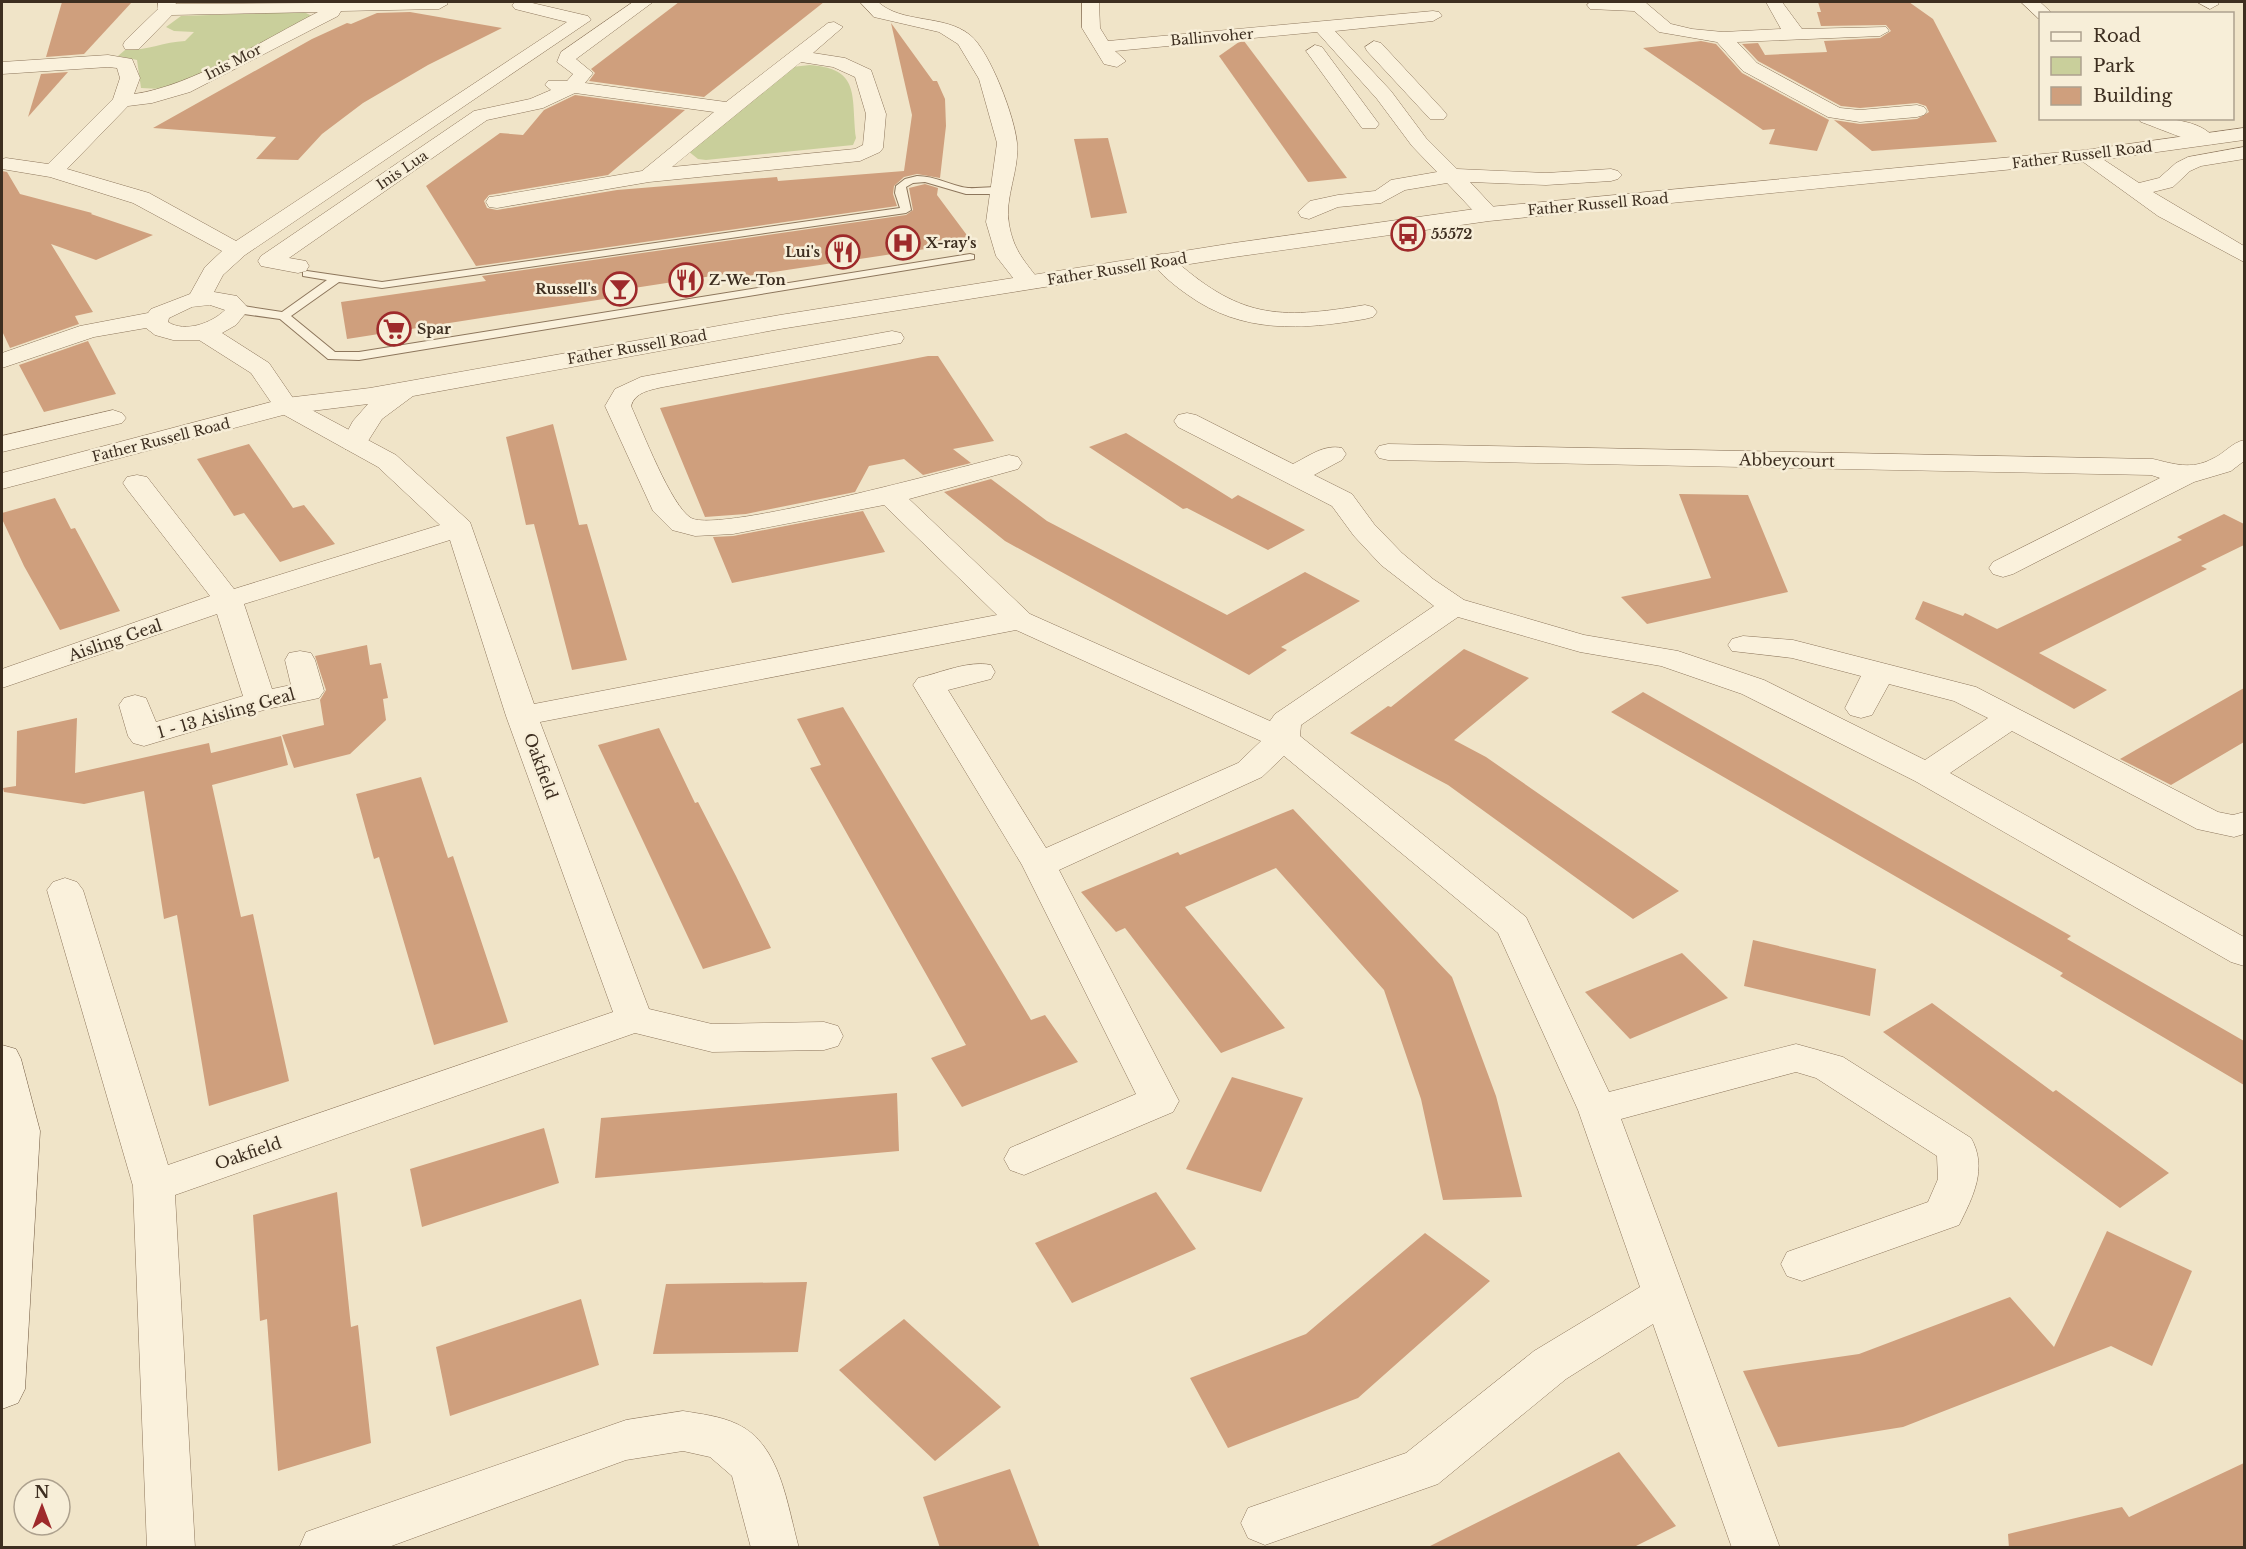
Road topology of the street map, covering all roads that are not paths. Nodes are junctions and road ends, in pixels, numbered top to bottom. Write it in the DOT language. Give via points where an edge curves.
graph roads {
  1 [pos="868,2"];
  2 [pos="1090,2"];
  3 [pos="1418,2"];
  4 [pos="1774,2"];
  5 [pos="2030,2"];
  6 [pos="439,4"];
  7 [pos="521,5"];
  8 [pos="1596,5"];
  9 [pos="167,6"];
  10 [pos="645,7"];
  11 [pos="339,8"];
  12 [pos="2042,12"];
  13 [pos="1433,16"];
  14 [pos="834,27"];
  15 [pos="1322,27"];
  16 [pos="1449,31"];
  17 [pos="1880,31"];
  18 [pos="1797,34"];
  19 [pos="1723,37"];
  20 [pos="132,45"];
  21 [pos="1102,47"];
  22 [pos="1374,47"];
  23 [pos="1315,51"];
  24 [pos="797,56"];
  25 [pos="1124,64"];
  26 [pos="2,68"];
  27 [pos="1395,70"];
  28 [pos="1364,73"];
  29 [pos="1333,75"];
  30 [pos="500,77"];
  31 [pos="520,80"];
  32 [pos="541,83"];
  33 [pos="571,88"];
  34 [pos="1417,93"];
  35 [pos="1384,95"];
  36 [pos="1350,98"];
  37 [pos="122,100"];
  38 [pos="730,108"];
  39 [pos="1917,111"];
  40 [pos="1437,115"];
  41 [pos="2154,120"];
  42 [pos="1369,124"];
  43 [pos="2244,134"];
  44 [pos="2206,140"];
  45 [pos="2244,153"];
  46 [pos="2085,156"];
  47 [pos="6,164"];
  48 [pos="53,171"];
  49 [pos="649,176"];
  50 [pos="1450,176"];
  51 [pos="1611,176"];
  52 [pos="2135,190"];
  53 [pos="1000,191"];
  54 [pos="497,202"];
  55 [pos="1309,212"];
  56 [pos="1489,214"];
  57 [pos="237,250"];
  58 [pos="2244,255"];
  59 [pos="970,257"];
  60 [pos="1161,261"];
  61 [pos="303,270"];
  62 [pos="336,279"];
  63 [pos="1029,283"];
  64 [pos="199,299"];
  65 [pos="237,309"];
  66 [pos="1365,312"];
  67 [pos="284,316"];
  68 [pos="155,319"];
  69 [pos="202,331"];
  70 [pos="892,338"];
  71 [pos="2,360"];
  72 [pos="411,388"];
  73 [pos="285,406"];
  74 [pos="113,418"];
  75 [pos="1186,421"];
  76 [pos="354,443"];
  77 [pos="2,444"];
  78 [pos="2244,448"];
  79 [pos="1388,452"];
  80 [pos="1333,454"];
  81 [pos="1008,463"];
  82 [pos="1293,475"];
  83 [pos="2184,476"];
  84 [pos="2,482"];
  85 [pos="137,483"];
  86 [pos="890,496"];
  87 [pos="460,528"];
  88 [pos="2003,568"];
  89 [pos="228,600"];
  90 [pos="1454,606"];
  91 [pos="1019,620"];
  92 [pos="1743,645"];
  93 [pos="300,660"];
  94 [pos="1880,670"];
  95 [pos="980,672"];
  96 [pos="2,679"];
  97 [pos="260,701"];
  98 [pos="135,705"];
  99 [pos="1860,708"];
  100 [pos="522,716"];
  101 [pos="2010,718"];
  102 [pos="1283,739"];
  103 [pos="1927,774"];
  104 [pos="2244,823"];
  105 [pos="1038,865"];
  106 [pos="65,890"];
  107 [pos="2244,953"];
  108 [pos="634,1019"];
  109 [pos="824,1036"];
  110 [pos="2,1059"];
  111 [pos="1598,1110"];
  112 [pos="1024,1159"];
  113 [pos="154,1186"];
  114 [pos="1802,1264"];
  115 [pos="1665,1294"];
  116 [pos="2,1389"];
  117 [pos="1265,1523"];
  118 [pos="171,1548"];
  119 [pos="323,1548"];
  120 [pos="774,1548"];
  121 [pos="1756,1548"];
  1 -- 53 [label="street" via="880,14 945,28 965,40 988,79 1007,143"];
  2 -- 21 [label="street" via="1091,28"];
  3 -- 13 [label="street"];
  4 -- 18 [label="street"];
  5 -- 12 [label="street"];
  6 -- 11 [label="street, Inis Mor"];
  7 -- 30 [label="street, Inis Lua" via="582,20"];
  8 -- 19 [label="street" via="1639,6 1665,28"];
  9 -- 11 [label="street, Inis Mor"];
  9 -- 20 [label="street, Inis Mor"];
  10 -- 33 [label="street" via="568,56 566,62 584,74"];
  11 -- 37 [label="street, Inis Mor" via="183,88"];
  13 -- 15 [label="street, Ballinvoher"];
  13 -- 16 [label="street"];
  14 -- 24 [label="street"];
  15 -- 21 [label="street, Ballinvoher"];
  15 -- 28 [label="street"];
  17 -- 18 [label="street"];
  18 -- 19 [label="street"];
  19 -- 39 [label="street" via="1750,67 1835,113 1860,116"];
  21 -- 25 [label="street" via="1112,60"];
  22 -- 27 [label="street"];
  23 -- 29 [label="street"];
  24 -- 38 [label="street"];
  24 -- 49 [label="street" via="838,62 864,74 876,114 873,148 860,155"];
  26 -- 37 [label="street" via="125,63 130,78"];
  27 -- 28 [label="street"];
  27 -- 34 [label="street"];
  28 -- 29 [label="street"];
  28 -- 35 [label="street"];
  29 -- 36 [label="street"];
  30 -- 31 [label="street"];
  30 -- 57 [label="street, Inis Lua"];
  32 -- 33 [label="street"];
  33 -- 38 [label="street"];
  33 -- 61 [label="street, Inis Lua" via="536,104 481,115 268,261"];
  34 -- 35 [label="street"];
  34 -- 40 [label="street"];
  35 -- 36 [label="street"];
  35 -- 50 [label="street"];
  36 -- 42 [label="street"];
  37 -- 48 [label="street"];
  38 -- 49 [label="street"];
  41 -- 44 [label="street"];
  43 -- 44 [label="street, Father Russell Road"];
  44 -- 46 [label="street, Father Russell Road"];
  45 -- 52 [label="street" via="2195,161 2166,183"];
  46 -- 52 [label="street"];
  46 -- 56 [label="street, Father Russell Road"];
  47 -- 48 [label="street"];
  48 -- 57 [label="street" via="141,198"];
  49 -- 54 [label="street"];
  50 -- 51 [label="street"];
  50 -- 55 [label="street" via="1399,185 1381,197 1338,201"];
  50 -- 56 [label="street"];
  52 -- 58 [label="street"];
  53 -- 62 [label="lane" via="969,191 921,179 902,186 900,193 906,210 382,285"];
  53 -- 63 [label="street" via="997,222 1007,256"];
  56 -- 60 [label="street, Father Russell Road"];
  57 -- 64 [label="street, Inis Lua" via="213,272"];
  59 -- 67 [label="lane" via="359,356 332,356"];
  60 -- 63 [label="street, Father Russell Road"];
  60 -- 66 [label="street" via="1196,293 1266,321 1291,323"];
  61 -- 62 [label="lane"];
  62 -- 67 [label="lane"];
  63 -- 72 [label="street, Father Russell Road" via="780,322"];
  64 -- 65 [label="street" via="229,301"];
  64 -- 68 [label="street" via="175,304"];
  65 -- 67 [label="lane"];
  65 -- 69 [label="street" via="231,319"];
  68 -- 69 [label="street" via="159,328 167,332"];
  68 -- 71 [label="street" via="89,331"];
  69 -- 73 [label="street" via="260,368"];
  70 -- 86 [label="street" via="663,379 629,390 618,406 668,511 682,524 695,528 734,526"];
  72 -- 73 [label="street, Father Russell Road"];
  72 -- 76 [label="street" via="379,405"];
  73 -- 76 [label="street"];
  73 -- 84 [label="street, Father Russell Road"];
  74 -- 77 [label="street"];
  75 -- 82 [label="street"];
  76 -- 87 [label="street" via="387,461"];
  78 -- 83 [label="street" via="2222,465"];
  79 -- 83 [label="street, Abbeycourt" via="2153,467"];
  80 -- 82 [label="street"];
  81 -- 86 [label="street"];
  82 -- 90 [label="street" via="1342,500 1356,524 1430,593"];
  83 -- 88 [label="street"];
  85 -- 89 [label="street"];
  86 -- 91 [label="street"];
  87 -- 89 [label="street, Aisling Geal"];
  87 -- 100 [label="street, Oakfield"];
  89 -- 96 [label="street, Aisling Geal"];
  89 -- 97 [label="street"];
  90 -- 102 [label="street" via="1286,721"];
  90 -- 103 [label="street" via="1580,643 1667,658 1753,687"];
  91 -- 100 [label="street"];
  91 -- 102 [label="street"];
  92 -- 94 [label="street" via="1792,649"];
  93 -- 97 [label="street, 1 - 13 Aisling Geal" via="308,691"];
  94 -- 99 [label="street"];
  94 -- 101 [label="street" via="1965,694"];
  95 -- 105 [label="street" via="930,685"];
  97 -- 98 [label="street, 1 - 13 Aisling Geal" via="144,736"];
  100 -- 108 [label="street, Oakfield"];
  101 -- 103 [label="street"];
  101 -- 104 [label="street" via="2209,821 2234,826"];
  102 -- 105 [label="street" via="1250,770"];
  102 -- 111 [label="street" via="1513,926"];
  103 -- 107 [label="street"];
  105 -- 112 [label="street" via="1159,1101"];
  106 -- 113 [label="street"];
  108 -- 109 [label="street" via="712,1038"];
  108 -- 113 [label="street, Oakfield"];
  110 -- 116 [label="street" via="20,1131"];
  111 -- 114 [label="street" via="1796,1058 1829,1067 1957,1149 1959,1179 1944,1213"];
  111 -- 115 [label="street"];
  113 -- 118 [label="street"];
  115 -- 117 [label="street" via="1550,1365 1421,1469"];
  115 -- 121 [label="street"];
  119 -- 120 [label="street" via="626,1440 683,1431 723,1439 752,1465"];
}
